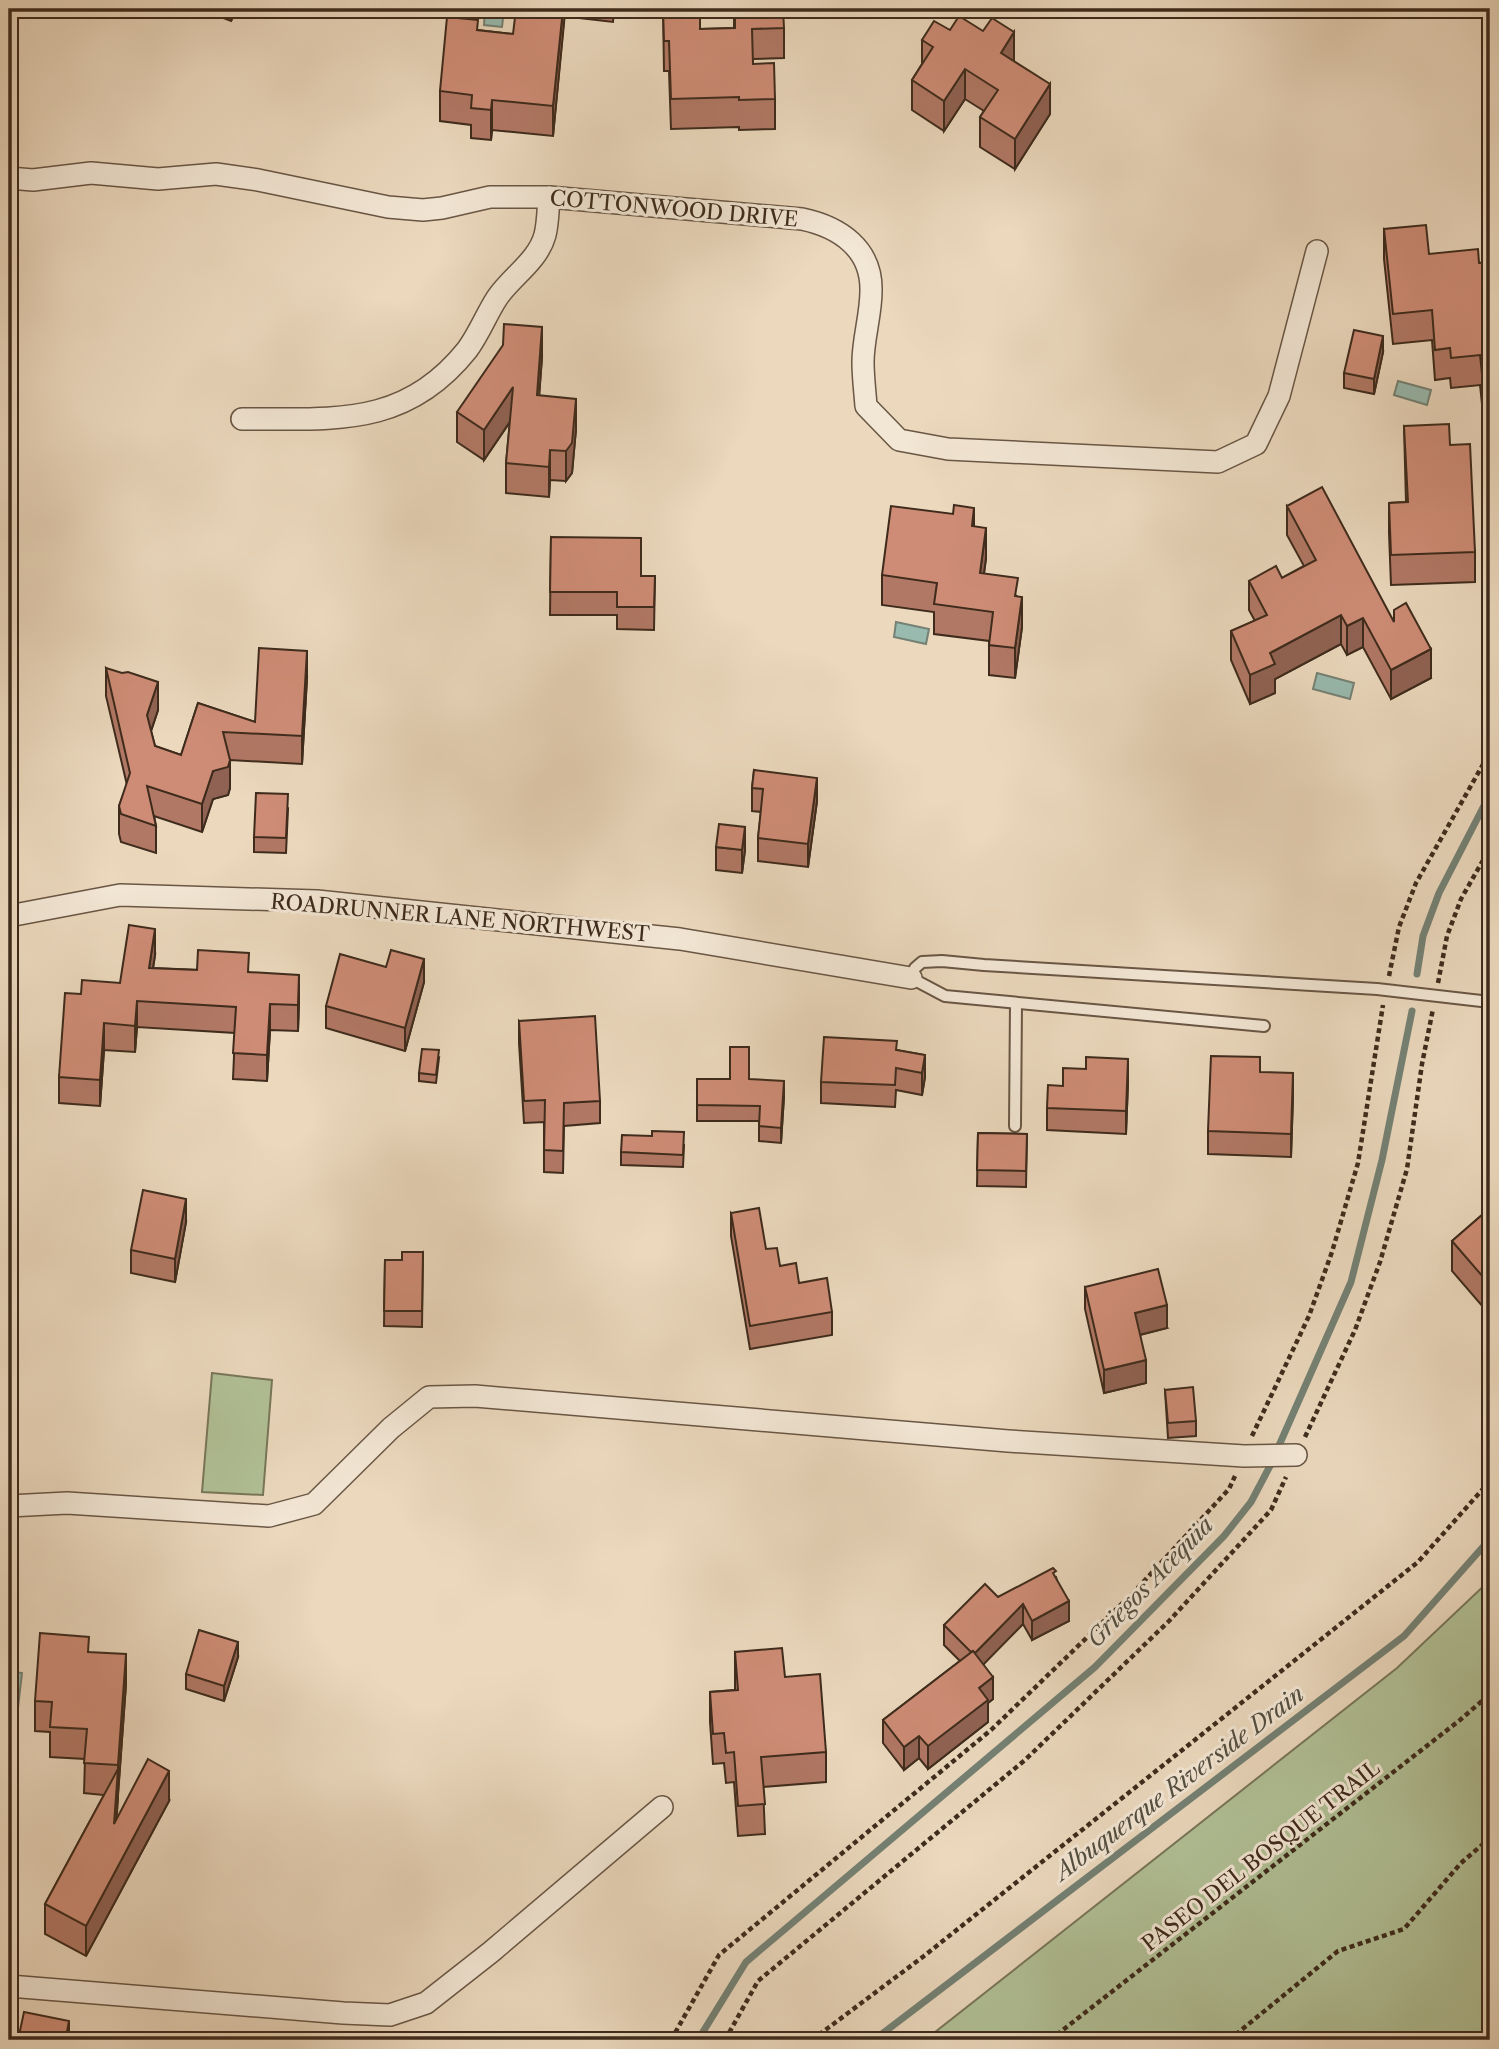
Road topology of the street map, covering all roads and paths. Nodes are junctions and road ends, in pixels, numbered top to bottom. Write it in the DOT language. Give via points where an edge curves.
graph roads {
  1 [pos="9,178"];
  2 [pos="549,197"];
  3 [pos="1317,251"];
  4 [pos="242,419"];
  5 [pos="1490,848"];
  6 [pos="9,916"];
  7 [pos="911,978"];
  8 [pos="1436,995"];
  9 [pos="1490,1002"];
  10 [pos="1016,1003"];
  11 [pos="1264,1026"];
  12 [pos="1015,1126"];
  13 [pos="1291,1455"];
  14 [pos="1490,1481"];
  15 [pos="9,1506"];
  16 [pos="1490,1694"];
  17 [pos="662,1807"];
  18 [pos="1490,1838"];
  19 [pos="9,1986"];
  20 [pos="725,2040"];
  21 [pos="812,2040"];
  22 [pos="1050,2040"];
  23 [pos="1228,2040"];
  1 -- 2 [label="street, COTTONWOOD DRIVE" via="90,173 158,179 216,174 408,210 490,197"];
  2 -- 3 [label="street, COTTONWOOD DRIVE" via="802,219 839,231 863,258 870,278 863,361 866,406 900,440 948,449 1218,462 1256,444 1279,396"];
  2 -- 4 [label="street" via="540,247 509,281 467,350 424,390 388,409 340,419"];
  5 -- 8 [label="path" via="1461,899 1447,936"];
  6 -- 7 [label="street, ROADRUNNER LANE NORTHWEST" via="120,895 317,901 681,939"];
  7 -- 8 [label="lane" via="922,962 932,960"];
  7 -- 10 [label="lane" via="945,996"];
  8 -- 9 [label="lane"];
  8 -- 13 [label="path" via="1407,1168 1380,1262 1355,1330"];
  10 -- 11 [label="lane"];
  10 -- 12 [label="lane"];
  13 -- 15 [label="street" via="1007,1441 475,1396 429,1396 314,1504 269,1516 67,1503"];
  13 -- 20 [label="path" via="1271,1510 1170,1621 1025,1760 758,1981"];
  14 -- 21 [label="path" via="1418,1562"];
  16 -- 22 [label="path, PASEO DEL BOSQUE TRAIL"];
  17 -- 19 [label="street" via="426,2003 390,2015"];
  18 -- 23 [label="path" via="1461,1863 1404,1929 1338,1951"];
}
